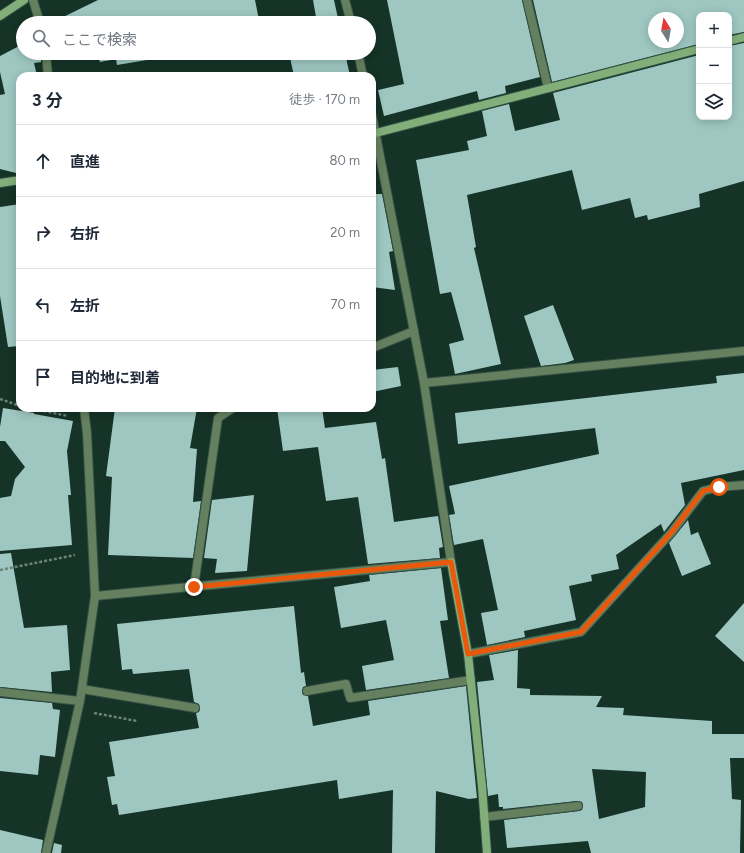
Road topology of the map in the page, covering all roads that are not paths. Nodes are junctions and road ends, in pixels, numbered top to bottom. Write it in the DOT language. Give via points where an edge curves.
graph roads {
  1 [pos="24,0"];
  2 [pos="33,0"];
  3 [pos="345,0"];
  4 [pos="527,0"];
  5 [pos="0,16"];
  6 [pos="38,16"];
  7 [pos="349,16"];
  8 [pos="744,37"];
  9 [pos="732,40"];
  10 [pos="696,50"];
  11 [pos="47,60"];
  12 [pos="360,60"];
  13 [pos="48,72"];
  14 [pos="362,72"];
  15 [pos="548,88"];
  16 [pos="376,132"];
  17 [pos="376,143"];
  18 [pos="16,181"];
  19 [pos="0,183"];
  20 [pos="414,330"];
  21 [pos="376,346"];
  22 [pos="744,352"];
  23 [pos="424,383"];
  24 [pos="84,412"];
  25 [pos="227,412"];
  26 [pos="744,485"];
  27 [pos="451,562"];
  28 [pos="194,587"];
  29 [pos="95,596"];
  30 [pos="468,654"];
  31 [pos="471,680"];
  32 [pos="82,689"];
  33 [pos="307,691"];
  34 [pos="0,692"];
  35 [pos="80,701"];
  36 [pos="195,708"];
  37 [pos="578,806"];
  38 [pos="484,818"];
  39 [pos="46,853"];
  40 [pos="487,853"];
  1 -- 5 [label="street"];
  2 -- 6 [label="street"];
  3 -- 7 [label="street"];
  4 -- 15 [label="street"];
  8 -- 9 [label="street"];
  10 -- 15 [label="street"];
  11 -- 13 [label="street"];
  12 -- 14 [label="street"];
  15 -- 16 [label="street"];
  17 -- 20 [label="street"];
  18 -- 19 [label="street"];
  20 -- 21 [label="street"];
  20 -- 23 [label="street"];
  22 -- 23 [label="street"];
  23 -- 27 [label="street"];
  24 -- 29 [label="street"];
  25 -- 28 [label="street" via="218,418"];
  26 -- 30 [label="street" via="703,491 671,533 581,632"];
  27 -- 28 [label="street"];
  27 -- 30 [label="street"];
  28 -- 29 [label="street"];
  29 -- 32 [label="street"];
  30 -- 31 [label="street"];
  31 -- 33 [label="street" via="350,698 346,684"];
  31 -- 38 [label="street"];
  32 -- 35 [label="street"];
  32 -- 36 [label="street"];
  34 -- 35 [label="street"];
  35 -- 39 [label="street"];
  37 -- 38 [label="street"];
  38 -- 40 [label="street"];
}
